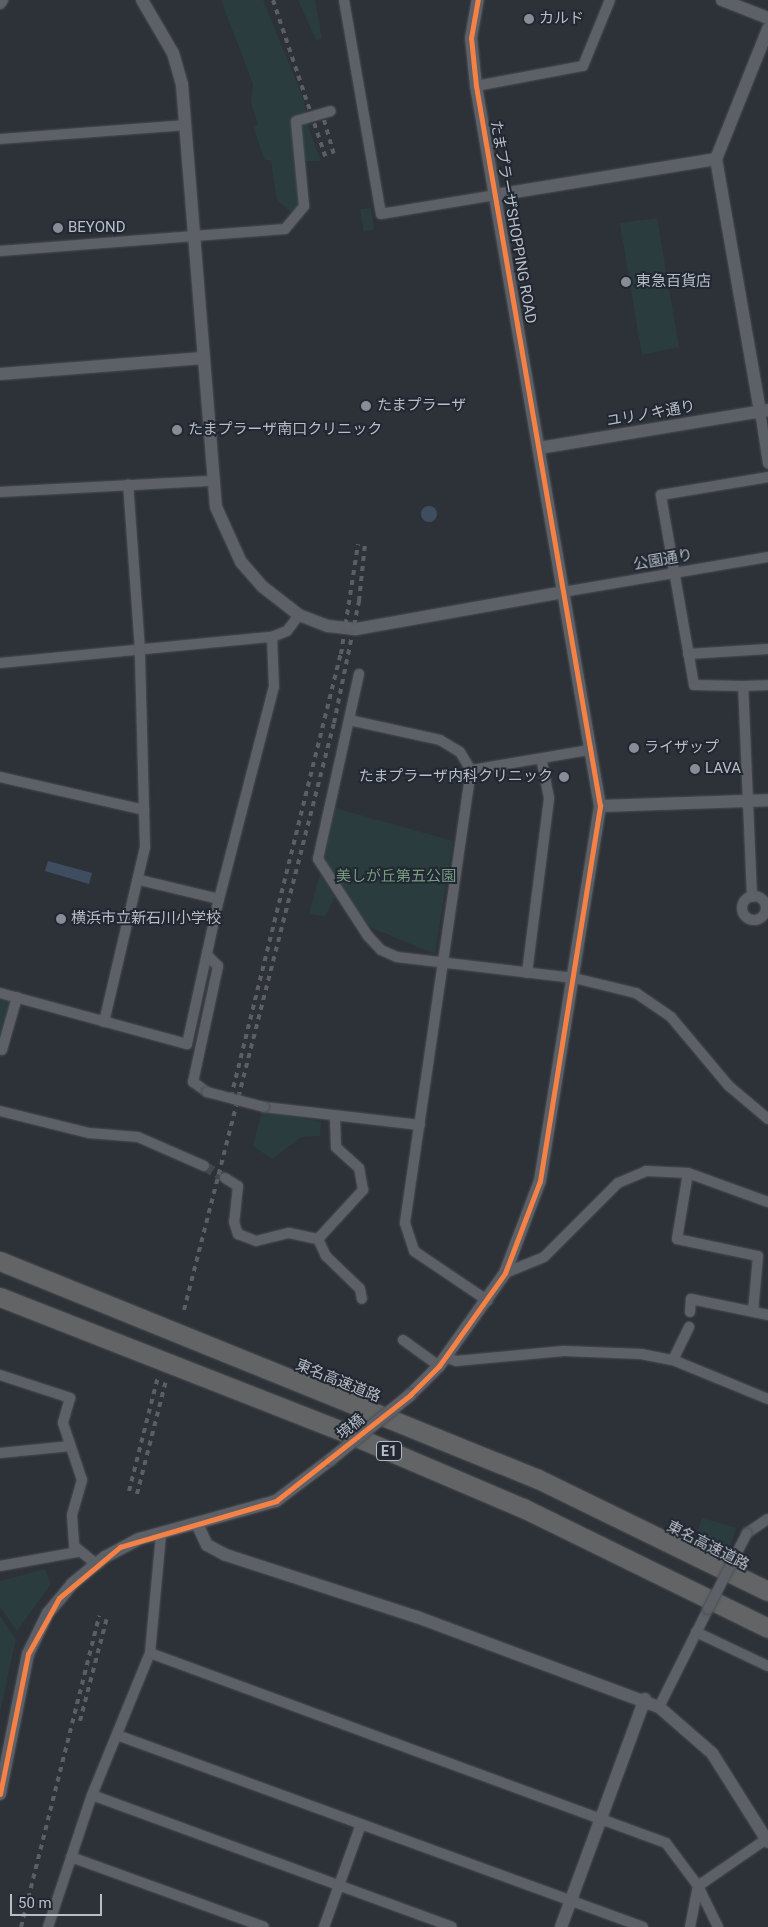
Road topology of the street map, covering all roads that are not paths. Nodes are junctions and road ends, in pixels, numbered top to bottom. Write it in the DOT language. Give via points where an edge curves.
graph roads {
  1 [pos="142,0"];
  2 [pos="344,0"];
  3 [pos="478,0"];
  4 [pos="610,0"];
  5 [pos="722,0"];
  6 [pos="768,18"];
  7 [pos="768,29"];
  8 [pos="476,86"];
  9 [pos="331,111"];
  10 [pos="185,126"];
  11 [pos="0,138"];
  12 [pos="716,159"];
  13 [pos="496,195"];
  14 [pos="193,235"];
  15 [pos="0,251"];
  16 [pos="203,358"];
  17 [pos="0,374"];
  18 [pos="764,411"];
  19 [pos="539,448"];
  20 [pos="768,463"];
  21 [pos="768,477"];
  22 [pos="213,481"];
  23 [pos="128,484"];
  24 [pos="0,492"];
  25 [pos="768,557"];
  26 [pos="674,574"];
  27 [pos="563,592"];
  28 [pos="299,614"];
  29 [pos="272,637"];
  30 [pos="768,649"];
  31 [pos="140,650"];
  32 [pos="688,654"];
  33 [pos="0,663"];
  34 [pos="359,674"];
  35 [pos="768,684"];
  36 [pos="743,686"];
  37 [pos="350,720"];
  38 [pos="589,750"];
  39 [pos="542,761"];
  40 [pos="471,770"];
  41 [pos="0,777"];
  42 [pos="748,800"];
  43 [pos="768,800"];
  44 [pos="600,806"];
  45 [pos="144,810"];
  46 [pos="140,880"];
  47 [pos="752,897"];
  48 [pos="219,898"];
  49 [pos="208,956"];
  50 [pos="444,962"];
  51 [pos="527,973"];
  52 [pos="574,978"];
  53 [pos="0,993"];
  54 [pos="17,998"];
  55 [pos="104,1022"];
  56 [pos="2,1050"];
  57 [pos="0,1111"];
  58 [pos="335,1117"];
  59 [pos="768,1119"];
  60 [pos="420,1125"];
  61 [pos="204,1166"];
  62 [pos="688,1173"];
  63 [pos="225,1178"];
  64 [pos="768,1202"];
  65 [pos="318,1239"];
  66 [pos="0,1261"];
  67 [pos="505,1273"];
  68 [pos="0,1297"];
  69 [pos="362,1299"];
  70 [pos="488,1301"];
  71 [pos="690,1312"];
  72 [pos="753,1312"];
  73 [pos="768,1314"];
  74 [pos="689,1327"];
  75 [pos="403,1340"];
  76 [pos="673,1360"];
  77 [pos="443,1362"];
  78 [pos="0,1375"];
  79 [pos="768,1399"];
  80 [pos="71,1446"];
  81 [pos="0,1454"];
  82 [pos="768,1519"];
  83 [pos="198,1526"];
  84 [pos="160,1534"];
  85 [pos="77,1552"];
  86 [pos="95,1564"];
  87 [pos="0,1566"];
  88 [pos="768,1591"];
  89 [pos="768,1628"];
  90 [pos="697,1629"];
  91 [pos="150,1653"];
  92 [pos="768,1666"];
  93 [pos="644,1699"];
  94 [pos="660,1707"];
  95 [pos="117,1735"];
  96 [pos="0,1794"];
  97 [pos="92,1796"];
  98 [pos="602,1819"];
  99 [pos="361,1824"];
  100 [pos="767,1840"];
  101 [pos="71,1856"];
  102 [pos="340,1886"];
  103 [pos="698,1886"];
  104 [pos="571,1900"];
  105 [pos="48,1927"];
  106 [pos="264,1927"];
  107 [pos="324,1927"];
  108 [pos="452,1927"];
  109 [pos="562,1927"];
  110 [pos="643,1927"];
  111 [pos="690,1927"];
  112 [pos="718,1927"];
  1 -- 10 [label="street" via="173,53"];
  2 -- 13 [label="street" via="381,214"];
  3 -- 8 [label="street, たまプラーザSHOPPING ROAD" via="470,38"];
  4 -- 8 [label="street" via="583,66"];
  5 -- 6 [label="street"];
  7 -- 12 [label="street"];
  8 -- 13 [label="street, たまプラーザSHOPPING ROAD"];
  9 -- 14 [label="street" via="296,121 304,206 285,229"];
  10 -- 11 [label="street"];
  10 -- 14 [label="street"];
  12 -- 13 [label="street, たまプラーザSHOPPING ROAD"];
  12 -- 18 [label="street"];
  13 -- 19 [label="street, たまプラーザSHOPPING ROAD"];
  14 -- 15 [label="street"];
  14 -- 16 [label="street"];
  16 -- 17 [label="street"];
  16 -- 22 [label="street"];
  18 -- 19 [label="street, ユリノキ通り"];
  18 -- 20 [label="street"];
  19 -- 27 [label="street, たまプラーザSHOPPING ROAD"];
  21 -- 26 [label="street" via="661,495"];
  22 -- 23 [label="street"];
  22 -- 28 [label="street" via="216,507 231,549 263,587"];
  23 -- 24 [label="street"];
  23 -- 31 [label="street"];
  25 -- 26 [label="street, 公園通り"];
  26 -- 27 [label="street, 公園通り"];
  26 -- 32 [label="street"];
  27 -- 28 [label="street" via="370,630 328,626"];
  27 -- 38 [label="street, たまプラーザSHOPPING ROAD"];
  28 -- 29 [label="street" via="287,631"];
  29 -- 31 [label="street"];
  29 -- 48 [label="street" via="274,687"];
  30 -- 32 [label="street"];
  31 -- 33 [label="street"];
  31 -- 45 [label="street"];
  32 -- 36 [label="street" via="694,685"];
  34 -- 37 [label="street"];
  35 -- 36 [label="street"];
  36 -- 42 [label="street"];
  37 -- 40 [label="street" via="446,743 460,752"];
  37 -- 50 [label="street" via="318,860 381,950 397,957"];
  38 -- 39 [label="street"];
  38 -- 44 [label="street, たまプラーザSHOPPING ROAD"];
  39 -- 40 [label="street"];
  39 -- 51 [label="street" via="549,798"];
  40 -- 50 [label="street"];
  41 -- 45 [label="street"];
  42 -- 43 [label="street"];
  42 -- 44 [label="street"];
  42 -- 47 [label="street"];
  44 -- 52 [label="street, たまプラーザSHOPPING ROAD"];
  45 -- 46 [label="street"];
  46 -- 48 [label="street"];
  46 -- 55 [label="street"];
  48 -- 49 [label="street"];
  49 -- 55 [label="street" via="187,1044"];
  49 -- 58 [label="street, bridge" via="218,966 193,1082 207,1092 264,1107"];
  50 -- 51 [label="street"];
  50 -- 60 [label="street"];
  51 -- 52 [label="street"];
  52 -- 59 [label="street" via="617,985 654,1002 729,1086"];
  52 -- 67 [label="street, 境橋" via="540,1182"];
  53 -- 54 [label="street"];
  54 -- 55 [label="street"];
  54 -- 56 [label="street"];
  57 -- 61 [label="street" via="89,1133 138,1137"];
  58 -- 60 [label="street"];
  58 -- 65 [label="street" via="336,1147 359,1168 363,1190"];
  60 -- 70 [label="street" via="407,1237 414,1252"];
  62 -- 64 [label="street"];
  62 -- 67 [label="street" via="646,1171 618,1183 544,1257"];
  62 -- 72 [label="street" via="677,1239 758,1256"];
  63 -- 65 [label="street" via="238,1186 234,1222 242,1237 256,1241 289,1233"];
  65 -- 69 [label="street" via="326,1256 360,1289"];
  66 -- 88 [label="highway, 東名高速道路 / E1" via="538,1478"];
  67 -- 70 [label="street, 境橋"];
  68 -- 89 [label="highway, E1" via="347,1433 523,1508"];
  70 -- 77 [label="street, 境橋"];
  71 -- 72 [label="street" via="691,1299"];
  72 -- 73 [label="street"];
  74 -- 76 [label="street"];
  75 -- 77 [label="street"];
  76 -- 77 [label="street" via="612,1351"];
  76 -- 79 [label="street"];
  77 -- 83 [label="street, 境橋, bridge" via="410,1395 276,1501"];
  78 -- 80 [label="street" via="70,1398 63,1423"];
  80 -- 81 [label="street"];
  80 -- 85 [label="street" via="82,1480 72,1515"];
  82 -- 90 [label="street, bridge" via="747,1532"];
  83 -- 84 [label="street, 境橋"];
  83 -- 93 [label="street" via="206,1545 226,1555 417,1617"];
  84 -- 86 [label="street, 境橋" via="120,1547"];
  84 -- 91 [label="street"];
  85 -- 86 [label="street"];
  85 -- 87 [label="street"];
  86 -- 96 [label="street, 境橋" via="59,1598 35,1635 22,1673"];
  90 -- 92 [label="street"];
  90 -- 94 [label="street"];
  91 -- 95 [label="street"];
  91 -- 98 [label="street"];
  93 -- 94 [label="street"];
  93 -- 98 [label="street"];
  94 -- 100 [label="street" via="712,1753"];
  95 -- 97 [label="street"];
  95 -- 99 [label="street"];
  97 -- 101 [label="street"];
  97 -- 102 [label="street"];
  98 -- 103 [label="street" via="666,1843"];
  98 -- 104 [label="street"];
  99 -- 102 [label="street"];
  99 -- 104 [label="street"];
  100 -- 103 [label="street"];
  101 -- 105 [label="street"];
  101 -- 106 [label="street"];
  102 -- 107 [label="street"];
  102 -- 108 [label="street"];
  103 -- 111 [label="street"];
  103 -- 112 [label="street"];
  104 -- 109 [label="street"];
  104 -- 110 [label="street"];
}
